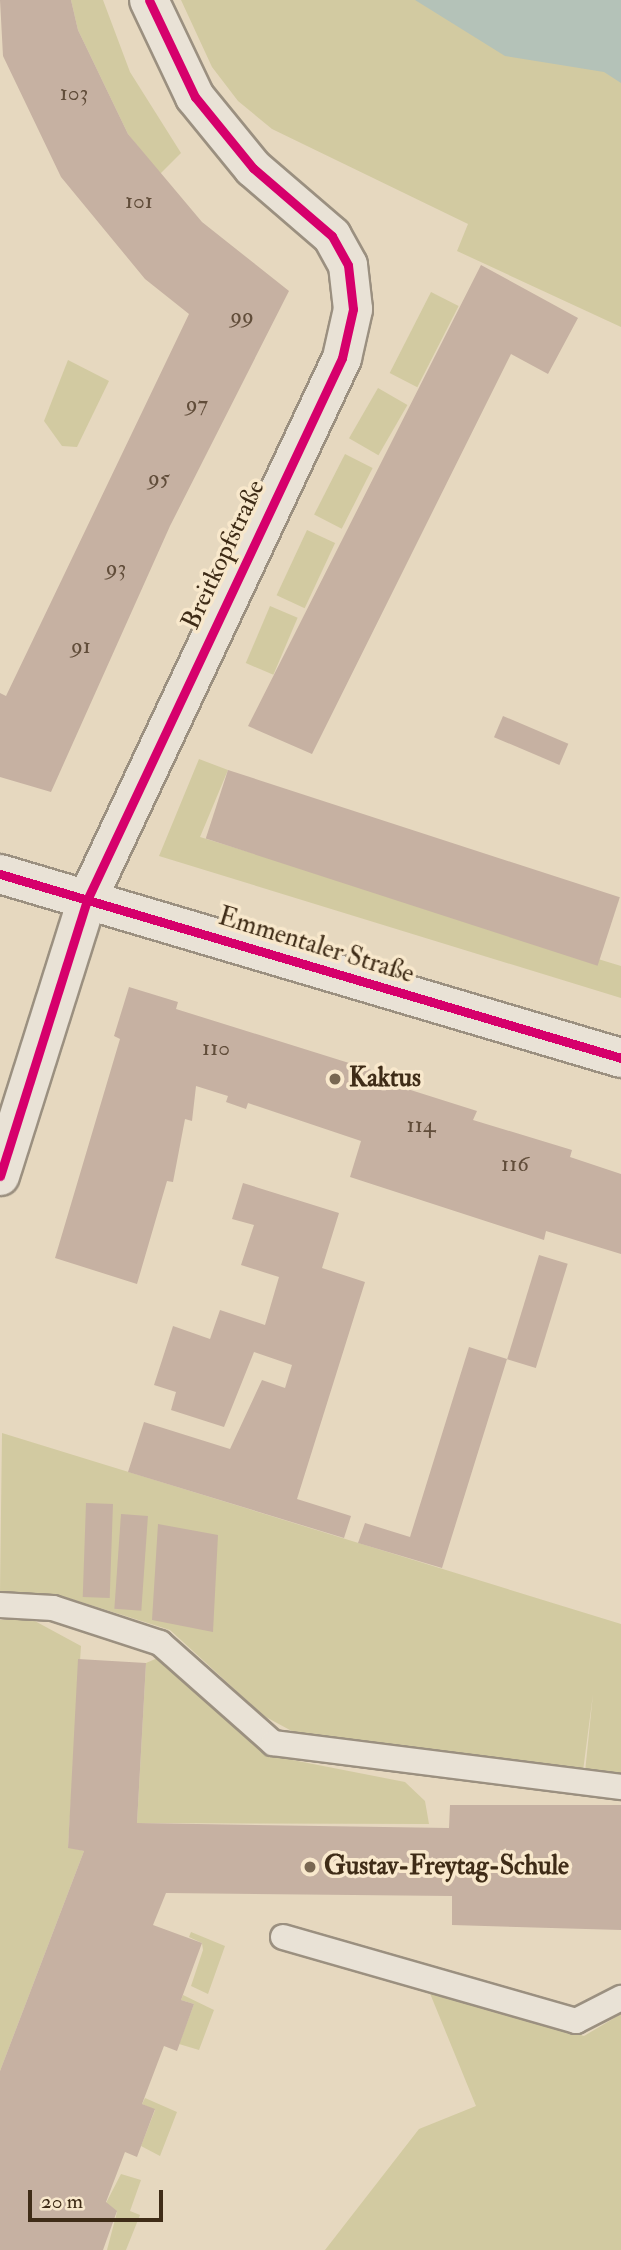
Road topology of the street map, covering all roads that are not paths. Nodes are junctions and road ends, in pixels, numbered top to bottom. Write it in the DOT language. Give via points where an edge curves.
graph roads {
  1 [pos="149,0"];
  2 [pos="0,874"];
  3 [pos="88,900"];
  4 [pos="621,1058"];
  5 [pos="0,1176"];
  6 [pos="0,1605"];
  7 [pos="621,1787"];
  8 [pos="282,1937"];
  9 [pos="621,1998"];
  1 -- 3 [label="street, Breitkopfstraße" via="179,72 209,115 253,168 332,236 348,265 353,309 342,358"];
  2 -- 3 [label="street, Emmentaler Straße"];
  3 -- 4 [label="street, Emmentaler Straße"];
  3 -- 5 [label="street, Breitkopfstraße"];
  6 -- 7 [label="lane" via="53,1608 160,1643 273,1743"];
  8 -- 9 [label="lane" via="576,2021"];
}
